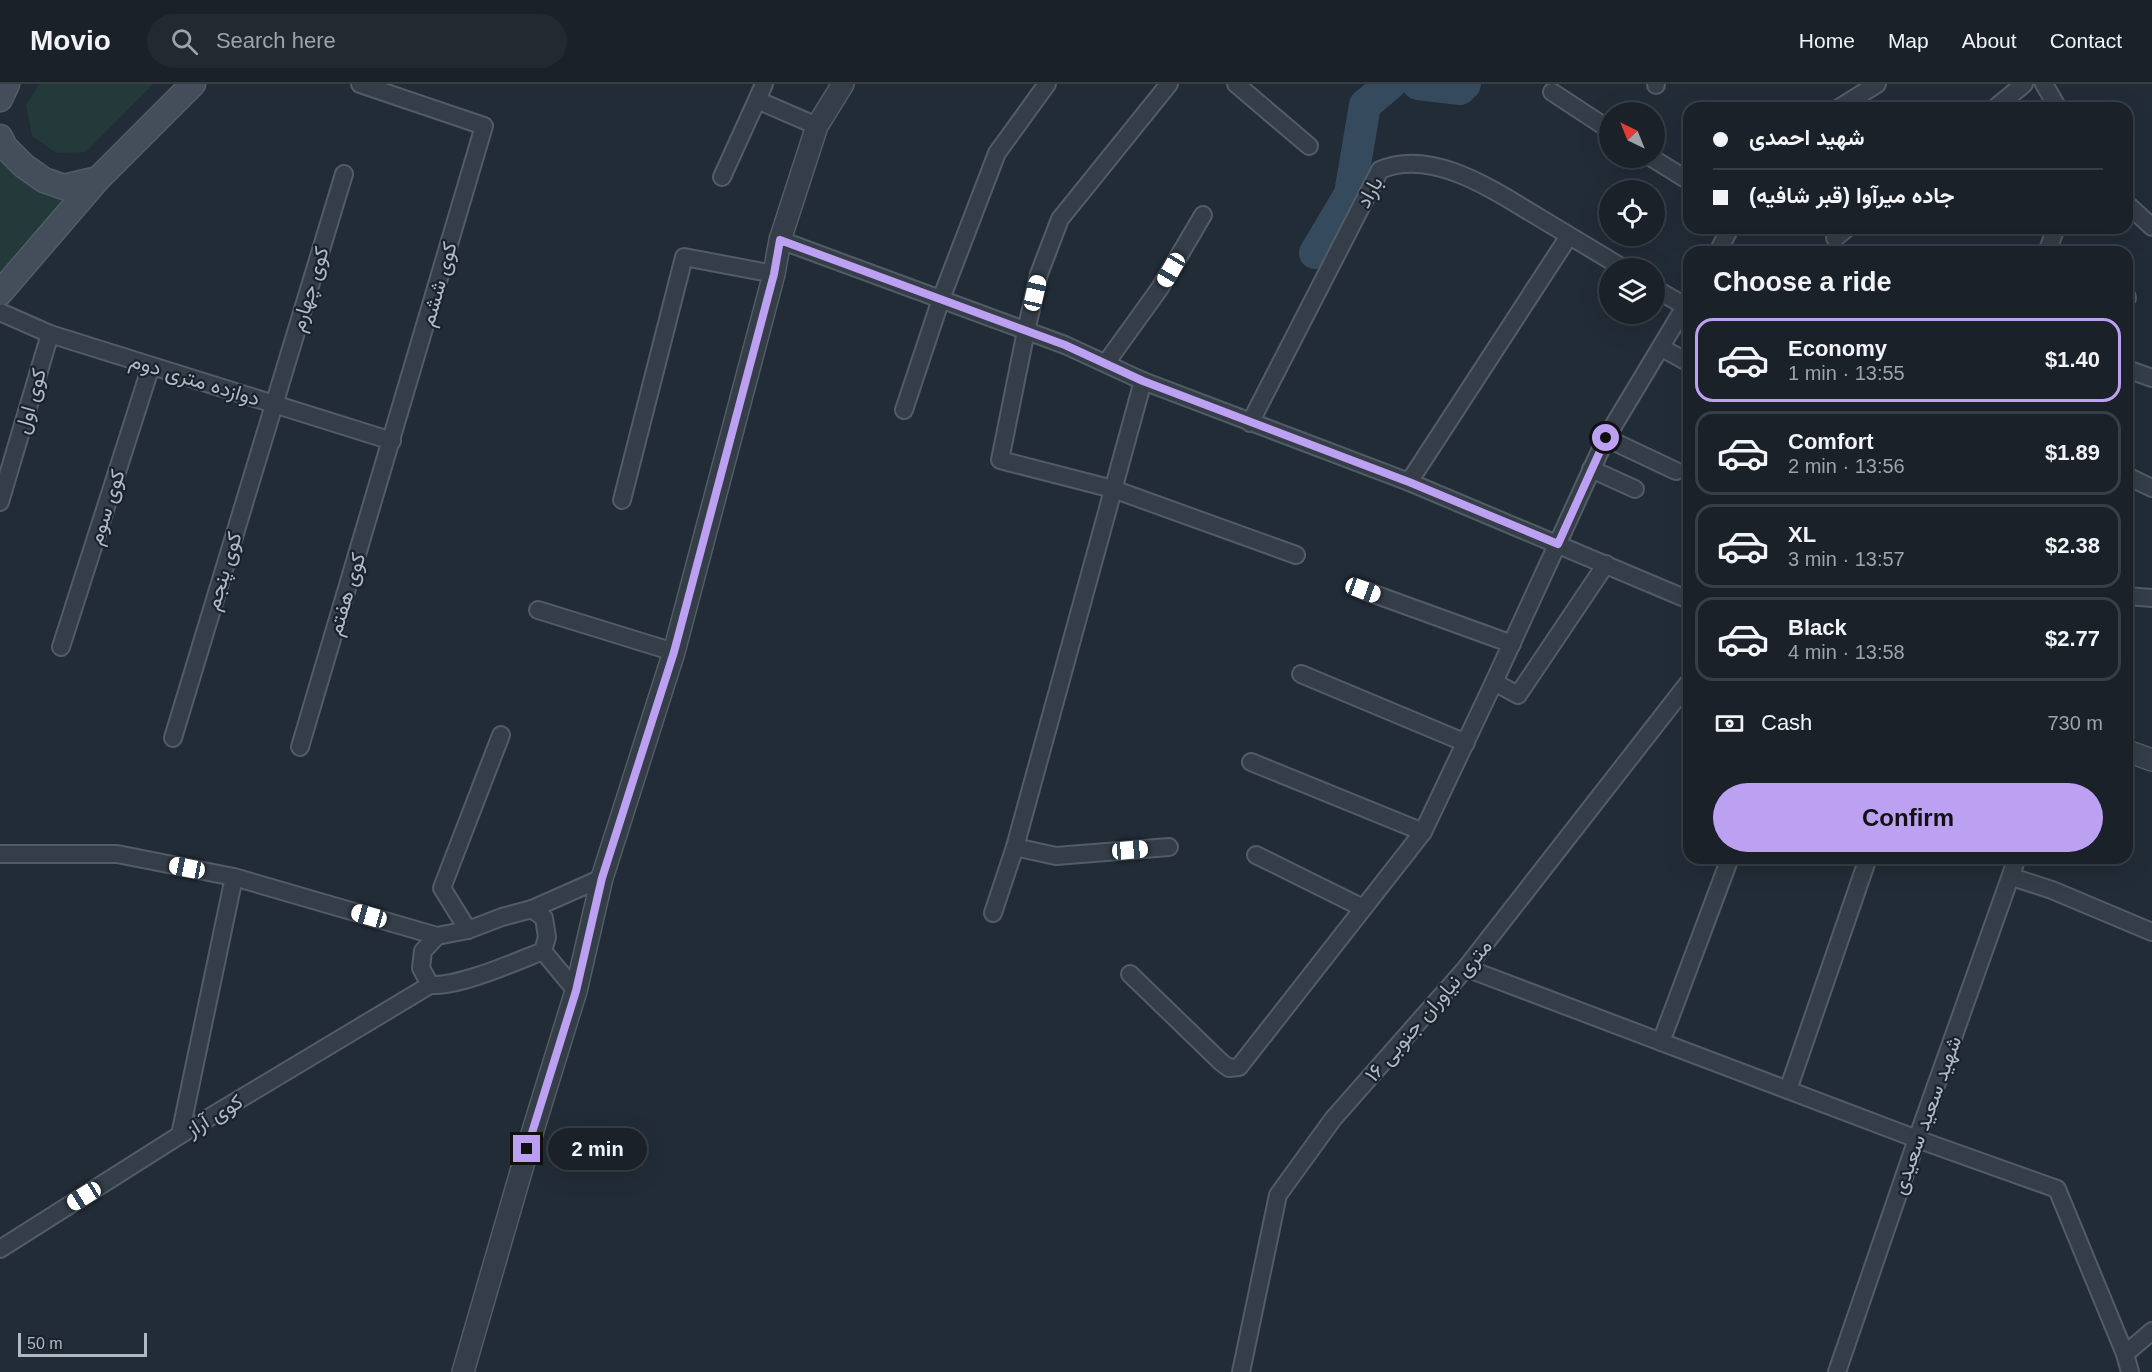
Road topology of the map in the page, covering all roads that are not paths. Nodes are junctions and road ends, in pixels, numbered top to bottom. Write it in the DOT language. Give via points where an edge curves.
graph roads {
  1 [pos="194,84"];
  2 [pos="764,84"];
  3 [pos="843,84"];
  4 [pos="1047,84"];
  5 [pos="1169,84"];
  6 [pos="1236,84"];
  7 [pos="1877,84"];
  8 [pos="2024,84"];
  9 [pos="2044,84"];
  10 [pos="369,85"];
  11 [pos="1552,92"];
  12 [pos="757,100"];
  13 [pos="1848,102"];
  14 [pos="2002,102"];
  15 [pos="2054,102"];
  16 [pos="1599,123"];
  17 [pos="817,126"];
  18 [pos="0,137"];
  19 [pos="1309,146"];
  20 [pos="1665,166"];
  21 [pos="344,174"];
  22 [pos="722,177"];
  23 [pos="1683,178"];
  24 [pos="98,179"];
  25 [pos="2133,210"];
  26 [pos="1203,215"];
  27 [pos="2152,227"];
  28 [pos="1569,236"];
  29 [pos="780,240"];
  30 [pos="1606,258"];
  31 [pos="774,274"];
  32 [pos="0,293"];
  33 [pos="1665,293"];
  34 [pos="941,299"];
  35 [pos="1683,301"];
  36 [pos="1683,310"];
  37 [pos="0,312"];
  38 [pos="1026,331"];
  39 [pos="50,334"];
  40 [pos="1662,348"];
  41 [pos="1683,360"];
  42 [pos="1106,363"];
  43 [pos="151,366"];
  44 [pos="2133,371"];
  45 [pos="2152,378"];
  46 [pos="1143,381"];
  47 [pos="273,404"];
  48 [pos="904,410"];
  49 [pos="1250,423"];
  50 [pos="1606,438"];
  51 [pos="392,441"];
  52 [pos="1591,469"];
  53 [pos="1676,471"];
  54 [pos="2133,479"];
  55 [pos="1409,482"];
  56 [pos="2152,488"];
  57 [pos="1113,489"];
  58 [pos="1635,489"];
  59 [pos="622,500"];
  60 [pos="0,502"];
  61 [pos="1558,544"];
  62 [pos="1296,555"];
  63 [pos="1606,564"];
  64 [pos="1363,590"];
  65 [pos="2133,596"];
  66 [pos="1683,597"];
  67 [pos="2152,598"];
  68 [pos="538,609"];
  69 [pos="1512,644"];
  70 [pos="61,647"];
  71 [pos="674,652"];
  72 [pos="1301,674"];
  73 [pos="1494,682"];
  74 [pos="1683,690"];
  75 [pos="501,735"];
  76 [pos="173,738"];
  77 [pos="1466,743"];
  78 [pos="300,747"];
  79 [pos="2133,753"];
  80 [pos="2152,760"];
  81 [pos="1251,762"];
  82 [pos="1423,832"];
  83 [pos="1015,847"];
  84 [pos="1169,847"];
  85 [pos="0,854"];
  86 [pos="1256,855"];
  87 [pos="1728,864"];
  88 [pos="1866,864"];
  89 [pos="2016,864"];
  90 [pos="234,877"];
  91 [pos="2012,877"];
  92 [pos="602,878"];
  93 [pos="1363,908"];
  94 [pos="532,909"];
  95 [pos="993,913"];
  96 [pos="468,930"];
  97 [pos="2152,932"];
  98 [pos="436,936"];
  99 [pos="543,951"];
  100 [pos="1466,968"];
  101 [pos="1130,974"];
  102 [pos="430,985"];
  103 [pos="576,991"];
  104 [pos="1661,1042"];
  105 [pos="1788,1090"];
  106 [pos="180,1135"];
  107 [pos="1917,1139"];
  108 [pos="0,1249"];
  109 [pos="2152,1331"];
  110 [pos="2125,1354"];
  111 [pos="463,1372"];
  112 [pos="1241,1372"];
  113 [pos="1837,1372"];
  114 [pos="2130,1372"];
  1 -- 24 [label="main road"];
  2 -- 12 [label="street"];
  3 -- 17 [label="street"];
  4 -- 34 [label="street" via="997,153"];
  5 -- 38 [label="street" via="1060,219 1039,274"];
  6 -- 19 [label="street"];
  7 -- 13 [label="street"];
  8 -- 14 [label="street"];
  9 -- 15 [label="street"];
  10 -- 51 [label="street, کوی ششم" via="484,126"];
  11 -- 16 [label="street"];
  12 -- 17 [label="street"];
  12 -- 22 [label="street"];
  17 -- 29 [label="street"];
  18 -- 24 [label="main road" via="24,166 44,180 64,187"];
  20 -- 23 [label="street"];
  21 -- 47 [label="street, کوی چهارم"];
  24 -- 32 [label="main road"];
  25 -- 27 [label="street"];
  26 -- 42 [label="street" via="1160,288"];
  28 -- 30 [label="street, باراد"];
  28 -- 49 [label="street, باراد" via="1479,181 1448,169 1395,163 1380,170"];
  28 -- 55 [label="street"];
  29 -- 31 [label="street"];
  29 -- 34 [label="street"];
  31 -- 59 [label="street" via="684,257"];
  31 -- 71 [label="street"];
  33 -- 35 [label="street"];
  34 -- 38 [label="street"];
  34 -- 48 [label="street"];
  36 -- 40 [label="street"];
  37 -- 39 [label="street, دوازده متری دوم"];
  38 -- 42 [label="street"];
  38 -- 57 [label="street" via="1000,460"];
  39 -- 43 [label="street, دوازده متری دوم"];
  39 -- 60 [label="street, کوی اول"];
  40 -- 41 [label="street"];
  40 -- 50 [label="street"];
  42 -- 46 [label="street"];
  43 -- 47 [label="street, دوازده متری دوم"];
  43 -- 70 [label="street, کوی سوم"];
  44 -- 45 [label="street"];
  46 -- 49 [label="street"];
  46 -- 57 [label="street"];
  47 -- 51 [label="street, دوازده متری دوم"];
  47 -- 76 [label="street, کوی پنجم"];
  49 -- 55 [label="street"];
  50 -- 52 [label="street"];
  50 -- 53 [label="street"];
  51 -- 78 [label="street, کوی هفتم"];
  52 -- 58 [label="street"];
  52 -- 61 [label="street"];
  54 -- 56 [label="street"];
  55 -- 61 [label="street"];
  57 -- 62 [label="street"];
  57 -- 83 [label="street"];
  61 -- 63 [label="street"];
  61 -- 69 [label="street"];
  63 -- 66 [label="street"];
  63 -- 73 [label="street" via="1518,695"];
  64 -- 69 [label="street"];
  65 -- 67 [label="street"];
  68 -- 71 [label="street"];
  69 -- 73 [label="street"];
  71 -- 92 [label="street"];
  72 -- 77 [label="street"];
  73 -- 77 [label="street"];
  74 -- 100 [label="street, ۱۶ متری نیاوران جنوبی"];
  75 -- 96 [label="street" via="442,888"];
  77 -- 82 [label="street"];
  79 -- 80 [label="street"];
  81 -- 82 [label="street"];
  82 -- 93 [label="street"];
  83 -- 84 [label="street" via="1056,856"];
  83 -- 95 [label="street"];
  85 -- 90 [label="street" via="117,854"];
  86 -- 93 [label="street"];
  87 -- 104 [label="street"];
  88 -- 105 [label="street"];
  89 -- 91 [label="street, شهید سعید سعیدی"];
  90 -- 98 [label="street"];
  90 -- 106 [label="street"];
  91 -- 97 [label="street"];
  91 -- 107 [label="street, شهید سعید سعیدی"];
  92 -- 94 [label="street"];
  92 -- 103 [label="street"];
  93 -- 101 [label="street" via="1239,1068 1229,1068 1221,1062"];
  94 -- 96 [label="street"];
  94 -- 99 [label="street" via="544,918 547,937"];
  96 -- 98 [label="street"];
  98 -- 102 [label="street" via="423,951 421,968"];
  99 -- 102 [label="street" via="441,986"];
  99 -- 103 [label="street"];
  100 -- 104 [label="street"];
  100 -- 112 [label="street, ۱۶ متری نیاوران جنوبی" via="1333,1119 1278,1195"];
  102 -- 106 [label="street, کوی آراز"];
  103 -- 111 [label="street"];
  104 -- 105 [label="street"];
  105 -- 107 [label="street"];
  106 -- 108 [label="street, کوی آراز"];
  107 -- 110 [label="street" via="2056,1189"];
  107 -- 113 [label="street, شهید سعید سعیدی"];
  109 -- 110 [label="street"];
  110 -- 114 [label="street"];
}
